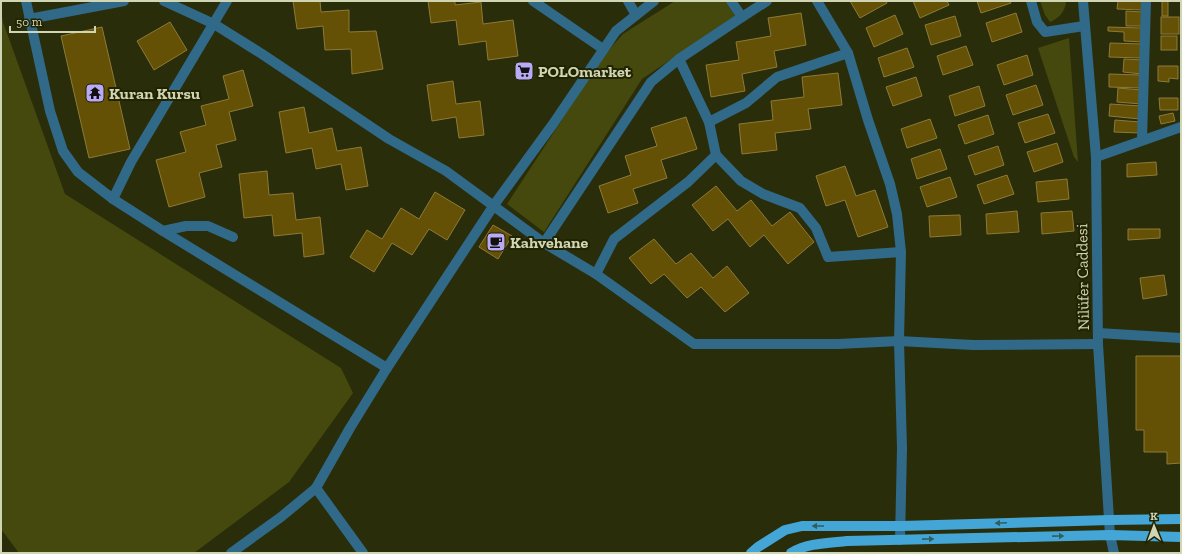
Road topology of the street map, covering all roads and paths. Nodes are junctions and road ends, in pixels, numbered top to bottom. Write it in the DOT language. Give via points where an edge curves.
graph roads {
  1 [pos="26,1"];
  2 [pos="124,1"];
  3 [pos="164,1"];
  4 [pos="227,1"];
  5 [pos="533,1"];
  6 [pos="628,1"];
  7 [pos="654,1"];
  8 [pos="731,1"];
  9 [pos="767,1"];
  10 [pos="817,1"];
  11 [pos="1031,1"];
  12 [pos="1083,1"];
  13 [pos="1146,1"];
  14 [pos="636,15"];
  15 [pos="742,17"];
  16 [pos="30,19"];
  17 [pos="214,24"];
  18 [pos="1084,26"];
  19 [pos="604,49"];
  20 [pos="848,54"];
  21 [pos="679,59"];
  22 [pos="709,122"];
  23 [pos="1181,127"];
  24 [pos="1142,139"];
  25 [pos="716,155"];
  26 [pos="1096,157"];
  27 [pos="113,199"];
  28 [pos="494,205"];
  29 [pos="163,231"];
  30 [pos="233,237"];
  31 [pos="544,243"];
  32 [pos="901,252"];
  33 [pos="596,274"];
  34 [pos="1098,333"];
  35 [pos="1181,338"];
  36 [pos="899,342"];
  37 [pos="1098,344"];
  38 [pos="387,368"];
  39 [pos="316,488"];
  40 [pos="1181,519"];
  41 [pos="1110,520"];
  42 [pos="901,526"];
  43 [pos="1110,535"];
  44 [pos="1181,537"];
  45 [pos="900,540"];
  46 [pos="233,553"];
  47 [pos="363,553"];
  48 [pos="750,553"];
  49 [pos="791,553"];
  50 [pos="1114,553"];
  1 -- 16 [label="street"];
  2 -- 16 [label="street"];
  3 -- 17 [label="street"];
  4 -- 17 [label="street"];
  5 -- 19 [label="street"];
  6 -- 14 [label="street"];
  7 -- 14 [label="street"];
  8 -- 15 [label="street"];
  9 -- 15 [label="street"];
  10 -- 20 [label="street"];
  11 -- 18 [label="street" via="1037,22 1045,32"];
  12 -- 18 [label="street, Nilüfer Caddesi"];
  13 -- 24 [label="street"];
  14 -- 19 [label="street" via="616,31"];
  15 -- 21 [label="street"];
  16 -- 27 [label="street" via="50,111 63,151 78,172"];
  17 -- 27 [label="street" via="132,162"];
  17 -- 28 [label="street" via="389,139 446,171"];
  18 -- 26 [label="street, Nilüfer Caddesi"];
  19 -- 28 [label="street"];
  20 -- 22 [label="street" via="777,77 746,103"];
  20 -- 32 [label="street" via="890,184 897,214"];
  21 -- 22 [label="street"];
  21 -- 31 [label="street" via="651,82"];
  22 -- 25 [label="street"];
  23 -- 24 [label="street"];
  24 -- 26 [label="street"];
  25 -- 32 [label="street" via="741,181 763,194 800,208 816,228 828,257"];
  25 -- 33 [label="street" via="688,182 614,239"];
  26 -- 34 [label="street, Nilüfer Caddesi"];
  27 -- 29 [label="street"];
  28 -- 31 [label="street"];
  28 -- 38 [label="street"];
  29 -- 30 [label="street" via="186,226 208,226"];
  29 -- 38 [label="street"];
  31 -- 33 [label="street"];
  32 -- 36 [label="street"];
  33 -- 36 [label="street" via="694,344"];
  34 -- 35 [label="street"];
  34 -- 37 [label="street, Nilüfer Caddesi"];
  36 -- 37 [label="street" via="973,345"];
  36 -- 42 [label="street"];
  37 -- 41 [label="street, Nilüfer Caddesi"];
  38 -- 39 [label="street"];
  39 -- 46 [label="street"];
  39 -- 47 [label="street"];
  40 -- 41 [label="main road"];
  41 -- 42 [label="main road, one-way"];
  41 -- 43 [label="street, Nilüfer Caddesi"];
  42 -- 45 [label="street"];
  42 -- 48 [label="main road, one-way" via="802,526 785,530"];
  43 -- 44 [label="main road"];
  45 -- 43 [label="main road, one-way"];
  43 -- 50 [label="street, Nilüfer Caddesi"];
  45 -- 49 [label="main road" via="820,544"];
}
